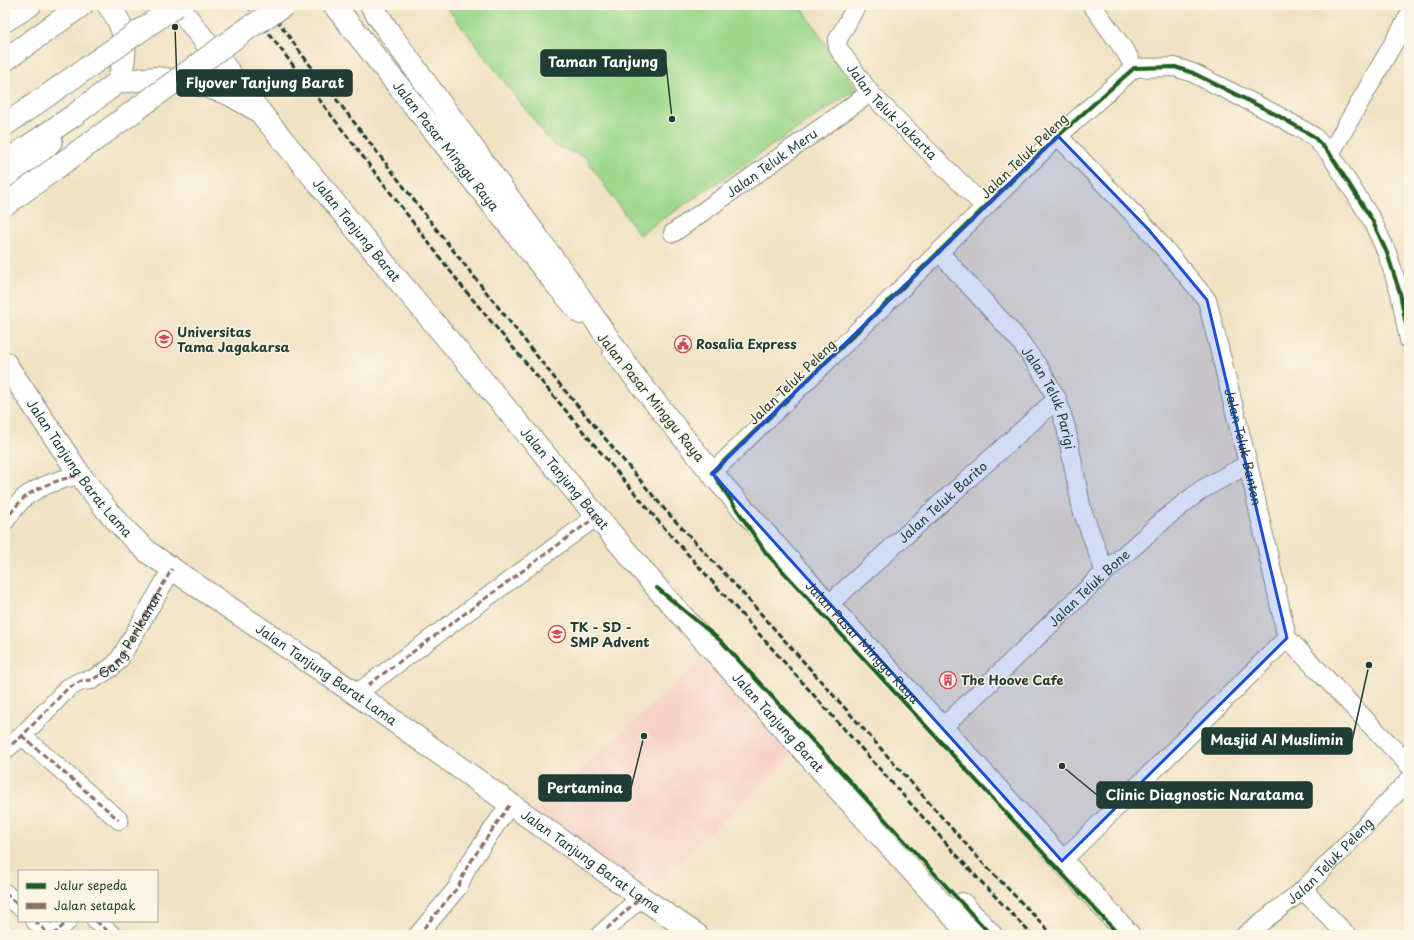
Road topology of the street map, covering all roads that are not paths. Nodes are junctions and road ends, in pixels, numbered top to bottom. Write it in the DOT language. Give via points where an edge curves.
graph roads {
  1 [pos="30,5"];
  2 [pos="82,5"];
  3 [pos="108,5"];
  4 [pos="177,5"];
  5 [pos="285,5"];
  6 [pos="334,5"];
  7 [pos="371,5"];
  8 [pos="385,5"];
  9 [pos="857,5"];
  10 [pos="1092,5"];
  11 [pos="1409,16"];
  12 [pos="5,22"];
  13 [pos="391,35"];
  14 [pos="5,60"];
  15 [pos="1134,68"];
  16 [pos="118,82"];
  17 [pos="870,93"];
  18 [pos="259,111"];
  19 [pos="73,116"];
  20 [pos="5,125"];
  21 [pos="1058,136"];
  22 [pos="1330,154"];
  23 [pos="5,162"];
  24 [pos="5,195"];
  25 [pos="5,205"];
  26 [pos="985,207"];
  27 [pos="673,232"];
  28 [pos="939,252"];
  29 [pos="1409,340"];
  30 [pos="5,363"];
  31 [pos="627,366"];
  32 [pos="1057,399"];
  33 [pos="1248,464"];
  34 [pos="80,475"];
  35 [pos="716,478"];
  36 [pos="597,516"];
  37 [pos="5,521"];
  38 [pos="172,569"];
  39 [pos="1105,572"];
  40 [pos="660,590"];
  41 [pos="828,605"];
  42 [pos="1287,638"];
  43 [pos="356,694"];
  44 [pos="942,728"];
  45 [pos="22,736"];
  46 [pos="5,750"];
  47 [pos="1409,765"];
  48 [pos="1409,780"];
  49 [pos="510,804"];
  50 [pos="119,820"];
  51 [pos="1062,861"];
  52 [pos="1303,890"];
  53 [pos="5,893"];
  54 [pos="641,898"];
  55 [pos="18,905"];
  56 [pos="36,922"];
  57 [pos="67,922"];
  58 [pos="97,922"];
  59 [pos="50,935"];
  60 [pos="53,935"];
  61 [pos="112,935"];
  62 [pos="418,935"];
  63 [pos="600,935"];
  64 [pos="697,935"];
  65 [pos="970,935"];
  66 [pos="991,935"];
  67 [pos="1119,935"];
  68 [pos="1129,935"];
  69 [pos="1245,935"];
  70 [pos="1347,935"];
  1 -- 12 [label="main road"];
  2 -- 14 [label="main road"];
  3 -- 16 [label="main road" via="120,24 124,38 123,68"];
  4 -- 18 [label="main road, Jalan Tanjung Barat"];
  4 -- 20 [label="main road, bridge"];
  5 -- 25 [label="main road, bridge" via="247,29"];
  6 -- 31 [label="main road, Jalan Pasar Minggu Raya" via="555,283"];
  7 -- 13 [label="main road"];
  8 -- 13 [label="main road"];
  9 -- 17 [label="street, Jalan Teluk Jakarta" via="836,44"];
  10 -- 15 [label="street"];
  11 -- 22 [label="street"];
  13 -- 31 [label="main road" via="560,267"];
  15 -- 21 [label="street, Jalan Teluk Peleng"];
  15 -- 22 [label="street" via="1175,68 1193,73 1313,136"];
  16 -- 18 [label="main road" via="155,78 191,82 227,94"];
  16 -- 19 [label="main road"];
  17 -- 26 [label="street, Jalan Teluk Jakarta"];
  17 -- 27 [label="street, Jalan Teluk Meru"];
  18 -- 36 [label="main road, Jalan Tanjung Barat"];
  19 -- 23 [label="main road"];
  19 -- 24 [label="main road"];
  21 -- 26 [label="street, Jalan Teluk Peleng"];
  21 -- 33 [label="street, Jalan Teluk Banten" via="1148,229 1207,300"];
  22 -- 29 [label="street" via="1372,220 1387,253 1400,293"];
  26 -- 28 [label="street, Jalan Teluk Peleng"];
  28 -- 32 [label="street, Jalan Teluk Parigi" via="1019,340"];
  28 -- 35 [label="street, Jalan Teluk Peleng"];
  30 -- 34 [label="main road, Jalan Tanjung Barat Lama"];
  31 -- 35 [label="main road, Jalan Pasar Minggu Raya"];
  32 -- 39 [label="street, Jalan Teluk Parigi" via="1066,428 1082,510"];
  32 -- 41 [label="street, Jalan Teluk Barito"];
  33 -- 39 [label="street, Jalan Teluk Bone" via="1201,490"];
  33 -- 42 [label="street, Jalan Teluk Banten"];
  34 -- 37 [label="street" via="61,479 33,492"];
  34 -- 38 [label="main road, Jalan Tanjung Barat Lama" via="128,533"];
  35 -- 41 [label="main road, Jalan Pasar Minggu Raya"];
  35 -- 67 [label="main road" via="766,553"];
  36 -- 40 [label="main road, Jalan Tanjung Barat"];
  36 -- 43 [label="street"];
  38 -- 43 [label="main road, Jalan Tanjung Barat Lama"];
  38 -- 45 [label="street, Gang Perikanan" via="119,660 92,680 81,681 68,688"];
  39 -- 44 [label="street, Jalan Teluk Bone"];
  40 -- 65 [label="main road, Jalan Tanjung Barat"];
  40 -- 66 [label="main road" via="721,641"];
  41 -- 44 [label="main road, Jalan Pasar Minggu Raya"];
  42 -- 47 [label="street"];
  42 -- 51 [label="street"];
  43 -- 49 [label="main road, Jalan Tanjung Barat Lama"];
  44 -- 51 [label="main road, Jalan Pasar Minggu Raya"];
  45 -- 46 [label="street, Gang Perikanan"];
  45 -- 50 [label="street"];
  48 -- 52 [label="street, Jalan Teluk Peleng"];
  49 -- 54 [label="main road, Jalan Tanjung Barat Lama"];
  49 -- 62 [label="street" via="467,867 458,887"];
  51 -- 68 [label="main road, Jalan Pasar Minggu Raya"];
  52 -- 69 [label="street, Jalan Teluk Peleng"];
  52 -- 70 [label="street"];
  53 -- 55 [label="street"];
  54 -- 63 [label="street"];
  54 -- 64 [label="main road, Jalan Tanjung Barat Lama"];
  56 -- 59 [label="street"];
  57 -- 60 [label="street"];
  58 -- 61 [label="street"];
}
